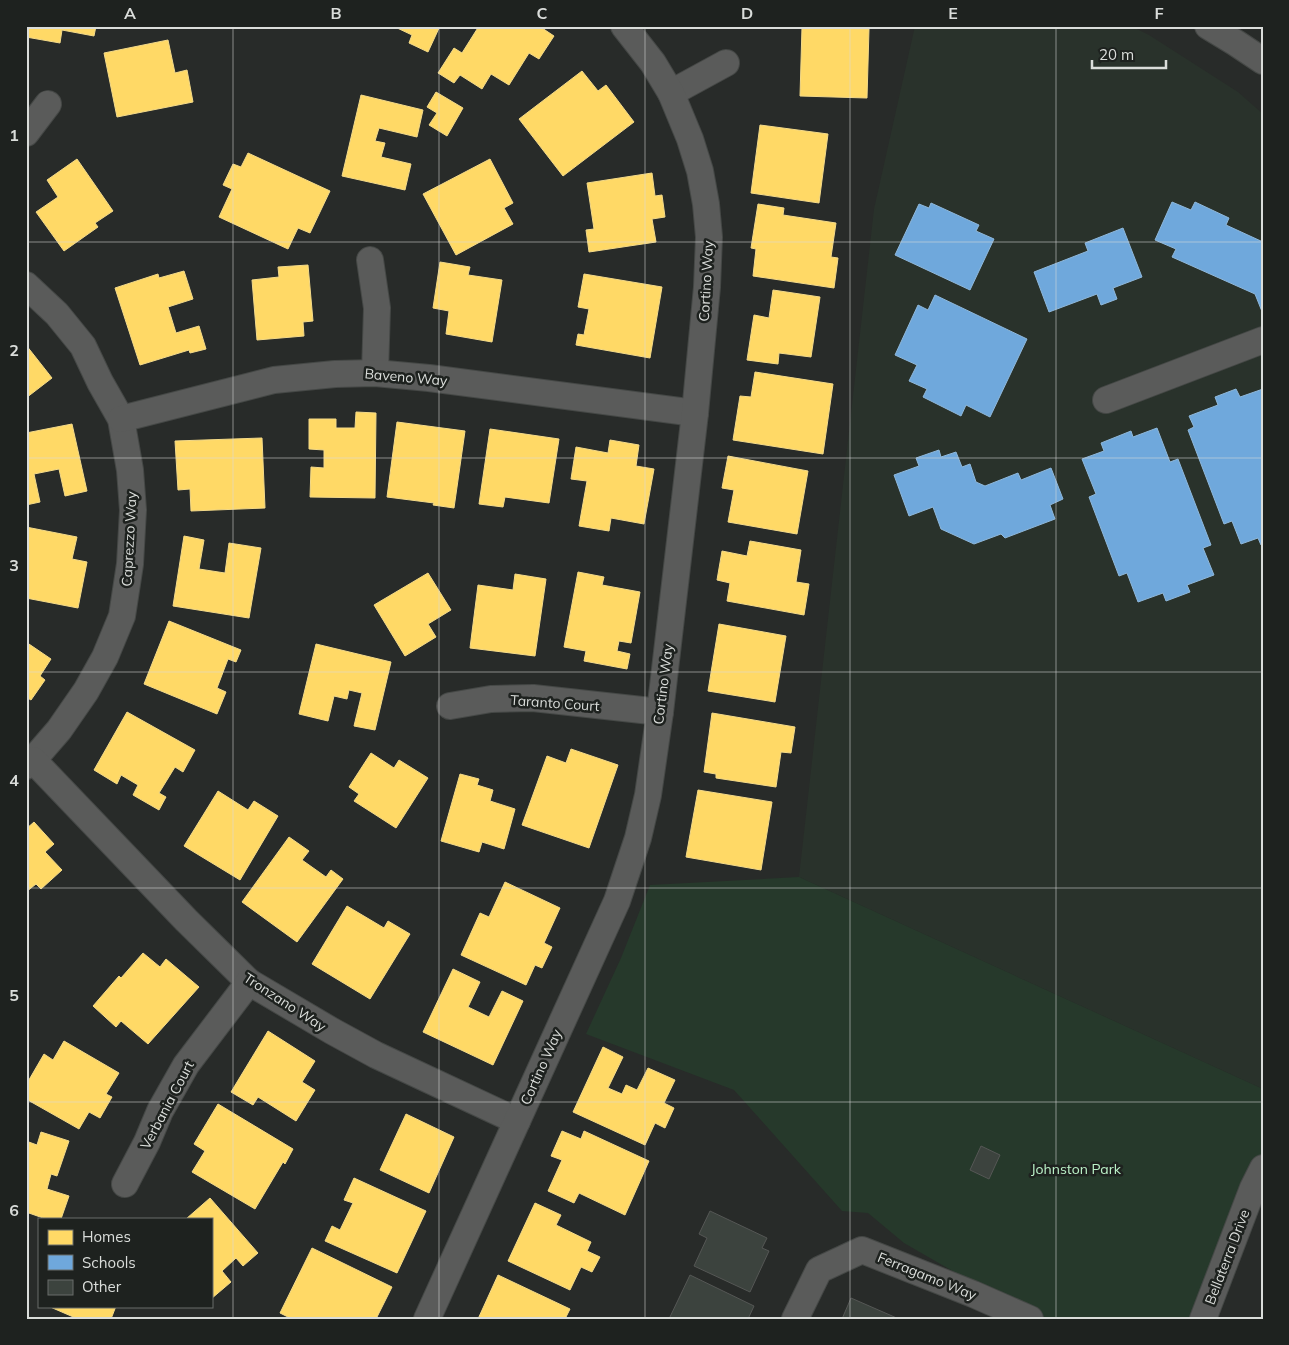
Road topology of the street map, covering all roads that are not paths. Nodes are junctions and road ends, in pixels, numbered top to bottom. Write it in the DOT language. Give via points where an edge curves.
graph roads {
  1 [pos="624,26"];
  2 [pos="1208,26"];
  3 [pos="1263,61"];
  4 [pos="726,63"];
  5 [pos="671,93"];
  6 [pos="48,104"];
  7 [pos="26,133"];
  8 [pos="370,260"];
  9 [pos="26,285"];
  10 [pos="1263,340"];
  11 [pos="375,373"];
  12 [pos="1106,400"];
  13 [pos="696,412"];
  14 [pos="121,419"];
  15 [pos="450,706"];
  16 [pos="660,712"];
  17 [pos="30,763"];
  18 [pos="249,982"];
  19 [pos="517,1121"];
  20 [pos="1263,1168"];
  21 [pos="125,1184"];
  22 [pos="427,1319"];
  23 [pos="795,1319"];
  24 [pos="1030,1319"];
  25 [pos="1203,1319"];
  1 -- 5 [label="street, Cortino Way"];
  2 -- 3 [label="street"];
  4 -- 5 [label="street"];
  5 -- 13 [label="street, Cortino Way" via="700,171 709,237"];
  6 -- 7 [label="street"];
  8 -- 11 [label="street" via="376,308"];
  9 -- 14 [label="street, Caprezzo Way" via="57,314 83,346"];
  10 -- 12 [label="street"];
  11 -- 13 [label="street, Baveno Way"];
  11 -- 14 [label="street, Baveno Way" via="274,380"];
  13 -- 16 [label="street, Cortino Way"];
  14 -- 17 [label="street, Caprezzo Way" via="133,510 130,564 122,616 86,692"];
  15 -- 16 [label="street, Taranto Court" via="491,699 533,698"];
  16 -- 19 [label="street, Cortino Way" via="648,795 617,902"];
  17 -- 18 [label="street, Tronzano Way"];
  18 -- 19 [label="street, Tronzano Way" via="376,1055"];
  18 -- 21 [label="street, Verbania Court" via="186,1065"];
  19 -- 22 [label="street, Cortino Way"];
  20 -- 25 [label="street, Bellaterra Drive"];
  23 -- 24 [label="street, Ferragamo Way" via="819,1270 862,1250"];
}
